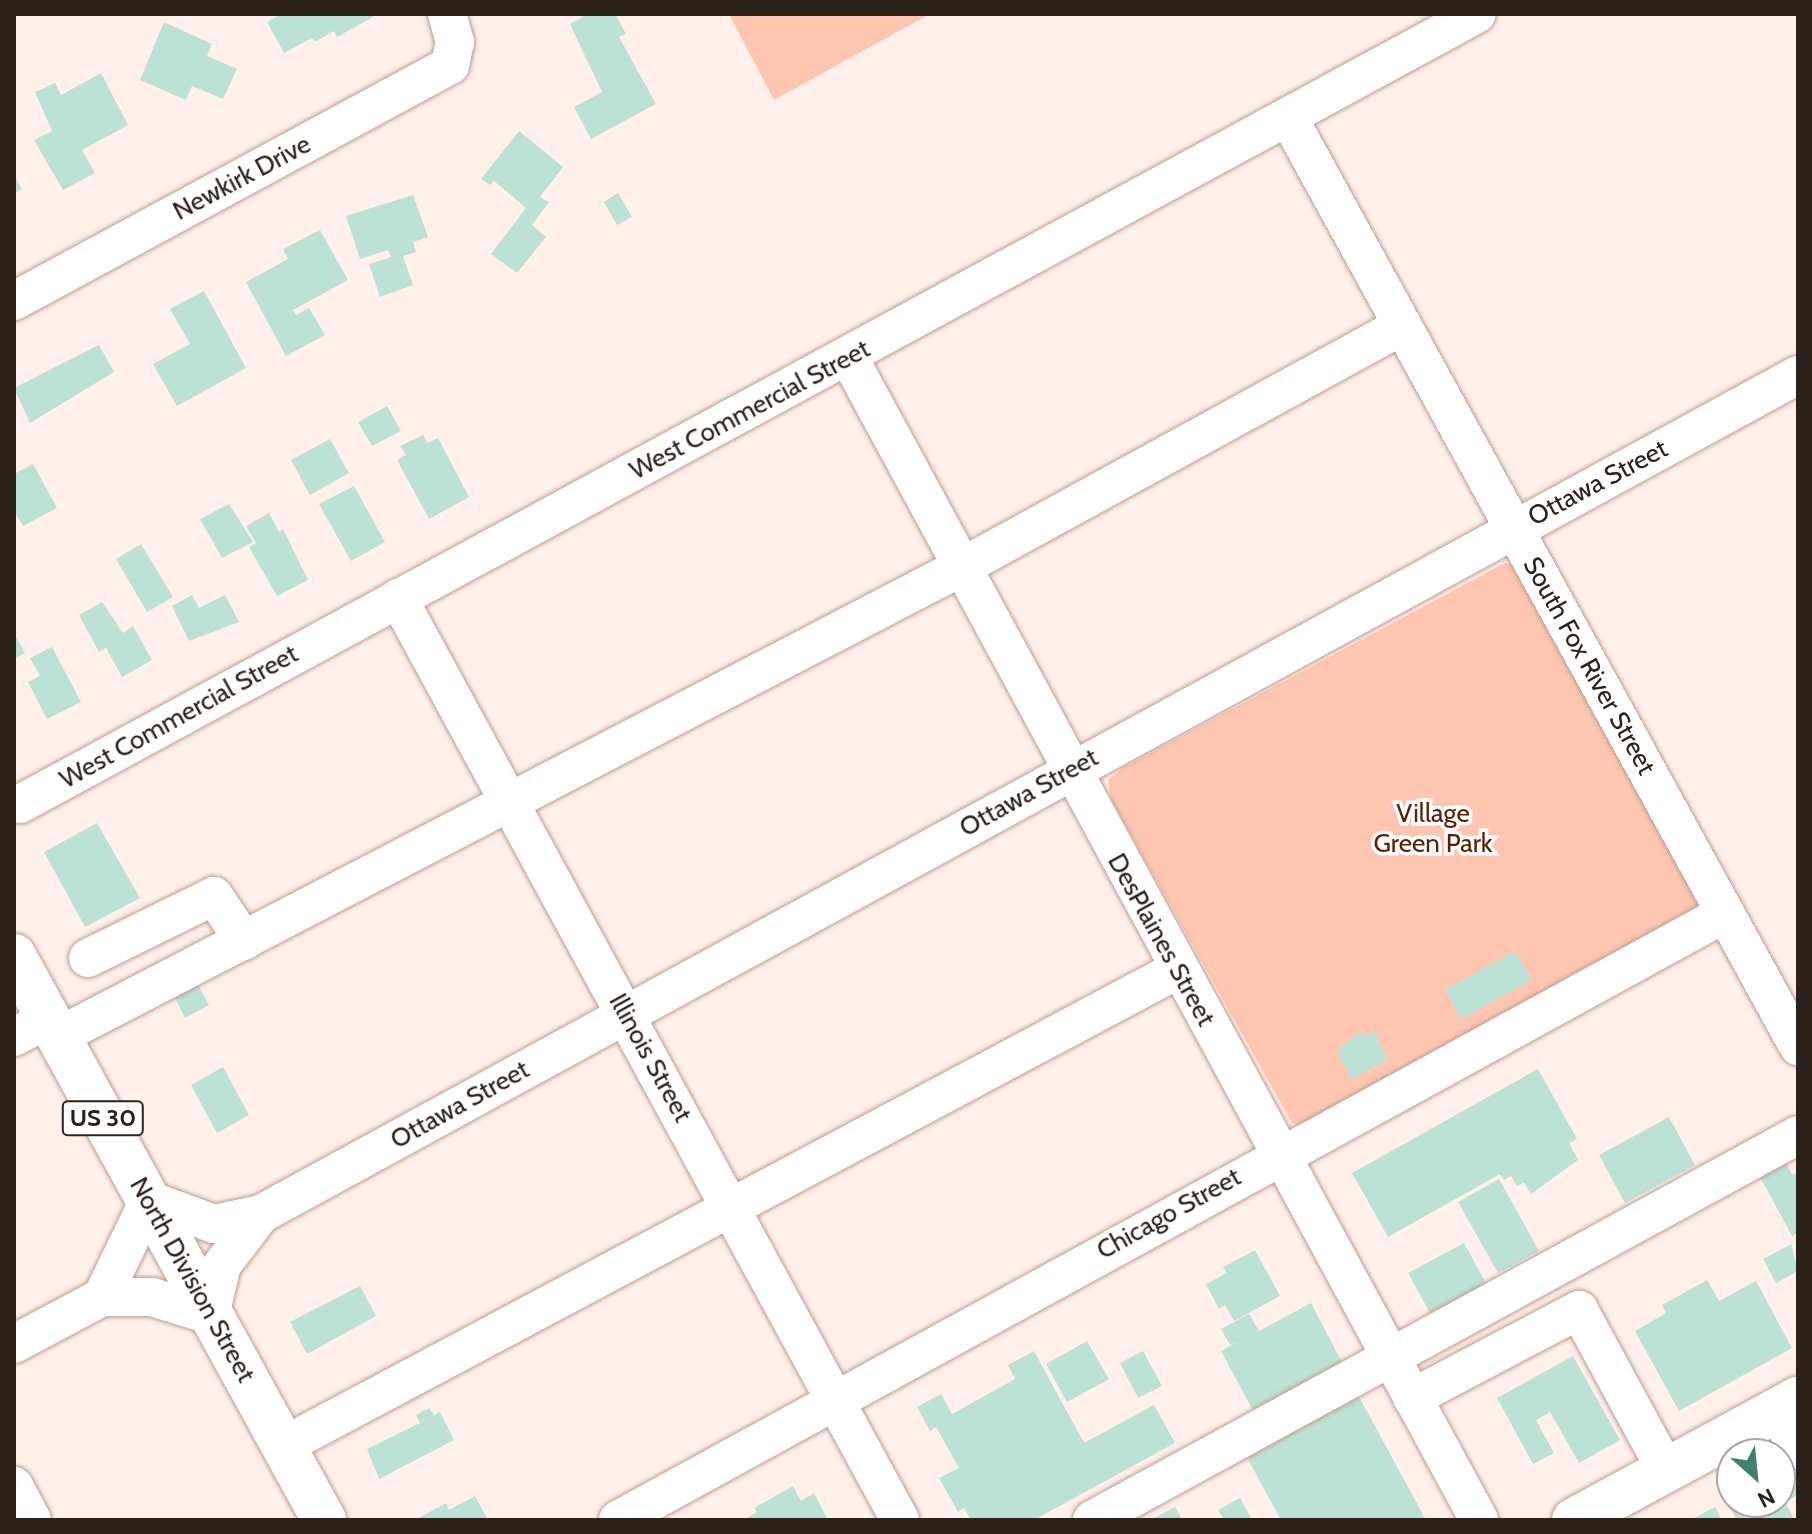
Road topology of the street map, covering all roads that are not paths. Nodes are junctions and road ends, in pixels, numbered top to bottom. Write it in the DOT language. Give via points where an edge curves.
graph roads {
  1 [pos="1477,14"];
  2 [pos="451,28"];
  3 [pos="1288,117"];
  4 [pos="14,301"];
  5 [pos="1400,327"];
  6 [pos="849,358"];
  7 [pos="1798,375"];
  8 [pos="1514,529"];
  9 [pos="960,568"];
  10 [pos="398,598"];
  11 [pos="1069,771"];
  12 [pos="510,802"];
  13 [pos="20,804"];
  14 [pos="1724,914"];
  15 [pos="244,941"];
  16 [pos="14,956"];
  17 [pos="88,958"];
  18 [pos="1177,970"];
  19 [pos="626,1013"];
  20 [pos="40,1031"];
  21 [pos="1798,1046"];
  22 [pos="1798,1135"];
  23 [pos="1278,1155"];
  24 [pos="149,1200"];
  25 [pos="732,1208"];
  26 [pos="261,1214"];
  27 [pos="102,1297"];
  28 [pos="210,1315"];
  29 [pos="14,1344"];
  30 [pos="1390,1359"];
  31 [pos="835,1397"];
  32 [pos="1412,1398"];
  33 [pos="1787,1404"];
  34 [pos="283,1446"];
  35 [pos="1798,1450"];
  36 [pos="1666,1470"];
  37 [pos="14,1486"];
  38 [pos="32,1520"];
  39 [pos="324,1520"];
  40 [pos="618,1520"];
  41 [pos="900,1520"];
  42 [pos="1092,1520"];
  43 [pos="1479,1520"];
  44 [pos="1574,1520"];
  1 -- 3 [label="street, West Commercial Street"];
  2 -- 4 [label="street, Newkirk Drive" via="450,65"];
  3 -- 5 [label="street, South Fox River Street"];
  3 -- 6 [label="street, West Commercial Street"];
  5 -- 8 [label="street, South Fox River Street"];
  5 -- 9 [label="street"];
  6 -- 9 [label="street, DesPlaines Street"];
  6 -- 10 [label="street, West Commercial Street"];
  7 -- 8 [label="street, Ottawa Street"];
  8 -- 11 [label="street, Ottawa Street"];
  8 -- 14 [label="street, South Fox River Street"];
  9 -- 11 [label="street, DesPlaines Street"];
  9 -- 12 [label="street"];
  10 -- 12 [label="street, Illinois Street"];
  10 -- 13 [label="street, West Commercial Street"];
  11 -- 18 [label="street, DesPlaines Street"];
  11 -- 19 [label="street, Ottawa Street"];
  12 -- 15 [label="street"];
  12 -- 19 [label="street, Illinois Street"];
  14 -- 21 [label="street, South Fox River Street"];
  14 -- 23 [label="street, Chicago Street"];
  15 -- 17 [label="street" via="214,896"];
  15 -- 20 [label="street"];
  16 -- 20 [label="main road, North Division Street / US 30"];
  18 -- 23 [label="street, DesPlaines Street"];
  18 -- 25 [label="street"];
  19 -- 25 [label="street, Illinois Street"];
  19 -- 26 [label="street, Ottawa Street"];
  20 -- 24 [label="main road, North Division Street / US 30"];
  22 -- 30 [label="street"];
  23 -- 30 [label="street, DesPlaines Street"];
  23 -- 31 [label="street, Chicago Street"];
  24 -- 26 [label="street, Ottawa Street" via="214,1224"];
  24 -- 27 [label="street"];
  24 -- 28 [label="main road, North Division Street / US 30"];
  25 -- 31 [label="street, Illinois Street"];
  25 -- 34 [label="street"];
  26 -- 28 [label="street, Ottawa Street" via="222,1265"];
  27 -- 28 [label="street" via="152,1297"];
  27 -- 29 [label="street"];
  28 -- 34 [label="main road, North Division Street / US 30"];
  30 -- 32 [label="street, DesPlaines Street"];
  30 -- 42 [label="street"];
  31 -- 40 [label="street, Chicago Street"];
  31 -- 41 [label="street, Illinois Street"];
  32 -- 36 [label="street" via="1579,1310"];
  32 -- 43 [label="street, DesPlaines Street"];
  33 -- 35 [label="street"];
  33 -- 36 [label="main road"];
  34 -- 39 [label="main road, North Division Street / US 30"];
  36 -- 44 [label="main road"];
  37 -- 38 [label="street"];
}
